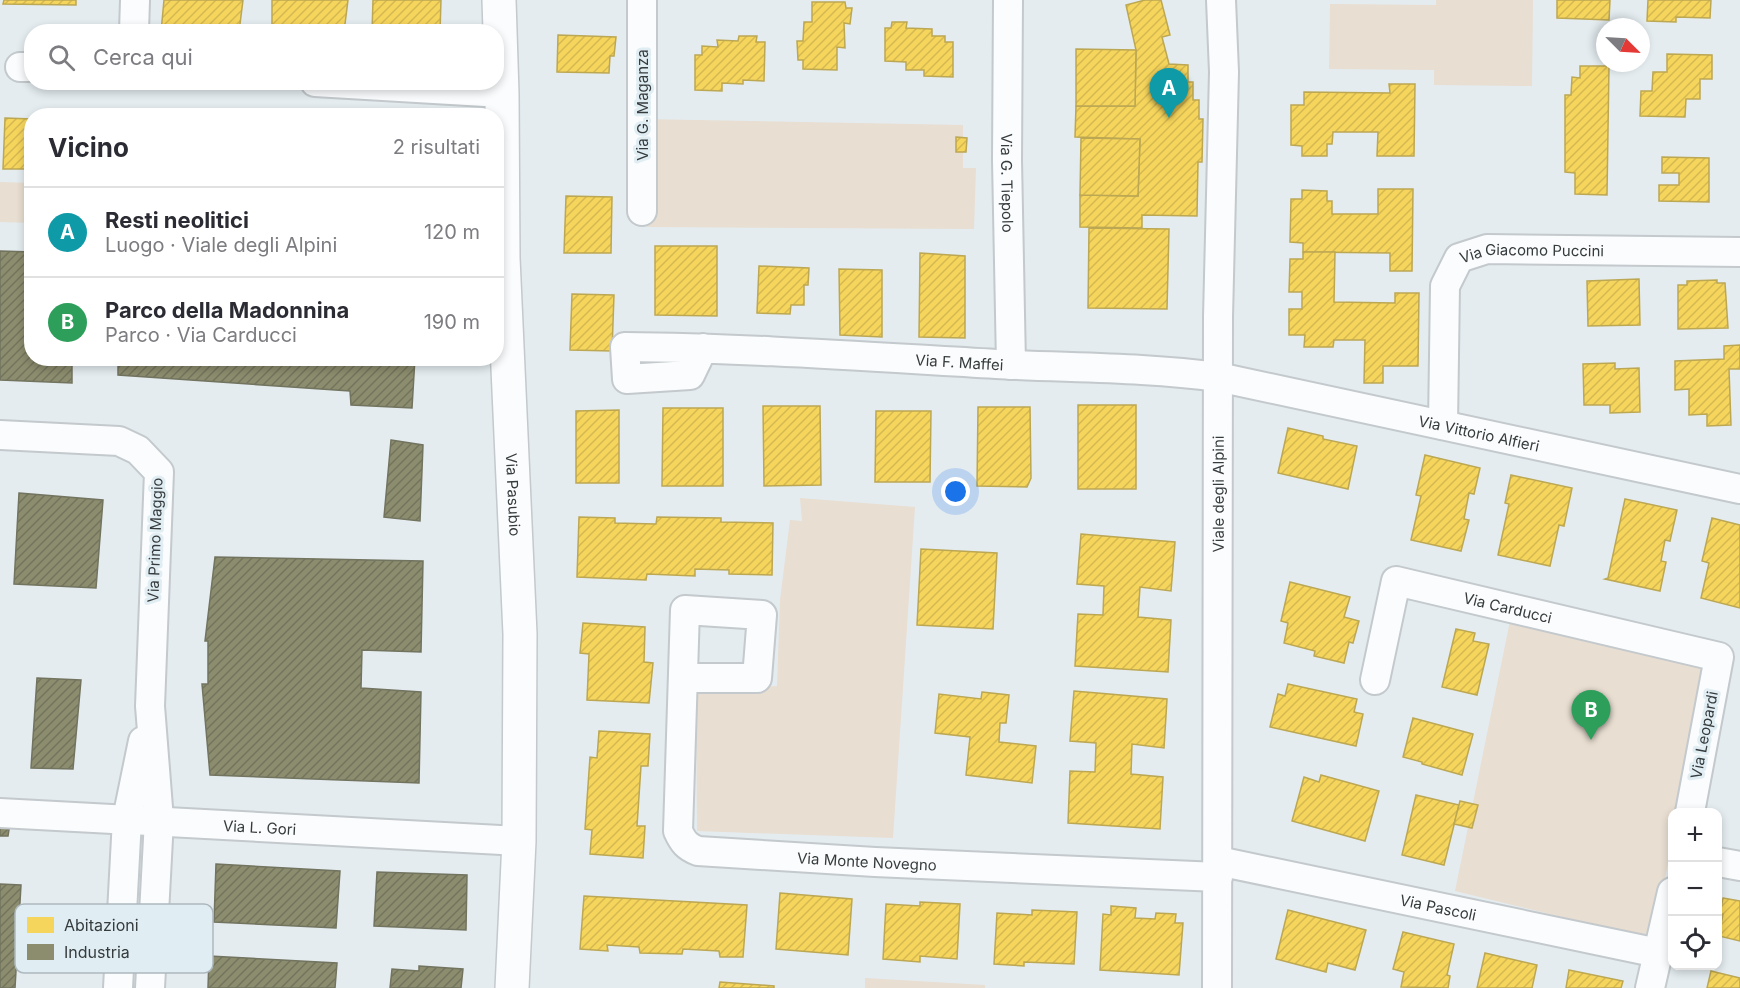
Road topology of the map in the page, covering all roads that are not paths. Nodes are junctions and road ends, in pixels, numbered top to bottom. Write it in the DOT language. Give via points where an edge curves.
graph roads {
  1 [pos="135,0"];
  2 [pos="499,0"];
  3 [pos="642,0"];
  4 [pos="1008,0"];
  5 [pos="1221,0"];
  6 [pos="134,24"];
  7 [pos="500,24"];
  8 [pos="451,90"];
  9 [pos="502,90"];
  10 [pos="502,93"];
  11 [pos="502,108"];
  12 [pos="642,211"];
  13 [pos="1740,252"];
  14 [pos="504,280"];
  15 [pos="703,348"];
  16 [pos="1011,365"];
  17 [pos="1218,377"];
  18 [pos="1443,425"];
  19 [pos="0,435"];
  20 [pos="1740,489"];
  21 [pos="1719,657"];
  22 [pos="683,678"];
  23 [pos="1375,680"];
  24 [pos="150,706"];
  25 [pos="1691,808"];
  26 [pos="0,813"];
  27 [pos="128,819"];
  28 [pos="159,820"];
  29 [pos="519,841"];
  30 [pos="1722,863"];
  31 [pos="1740,867"];
  32 [pos="1218,869"];
  33 [pos="123,904"];
  34 [pos="154,904"];
  35 [pos="1668,909"];
  36 [pos="1658,953"];
  37 [pos="119,973"];
  38 [pos="151,973"];
  39 [pos="118,988"];
  40 [pos="150,988"];
  41 [pos="512,988"];
  42 [pos="1217,988"];
  43 [pos="1650,988"];
  1 -- 6 [label="street"];
  2 -- 7 [label="street, Via Pasubio"];
  3 -- 12 [label="street, Via G. Maganza"];
  4 -- 16 [label="street, Via G. Tiepolo"];
  5 -- 17 [label="street, Viale degli Alpini" via="1224,72"];
  8 -- 10 [label="street"];
  9 -- 10 [label="street, Via Pasubio"];
  10 -- 11 [label="street, Via Pasubio"];
  13 -- 18 [label="street, Via Giacomo Puccini" via="1487,249 1459,258 1445,286"];
  14 -- 29 [label="street, Via Pasubio" via="520,634"];
  15 -- 16 [label="street, Via F. Maffei"];
  16 -- 17 [label="street, Via F. Maffei" via="1176,371"];
  17 -- 18 [label="street, Via Vittorio Alfieri"];
  17 -- 32 [label="street, Viale degli Alpini"];
  18 -- 20 [label="street, Via Vittorio Alfieri"];
  19 -- 24 [label="street, Via Primo Maggio" via="119,441 138,450 159,472"];
  21 -- 23 [label="street, Via Carducci" via="1396,581"];
  21 -- 25 [label="street, Via Leopardi"];
  22 -- 32 [label="street, Via Monte Novegno" via="678,831 688,847 698,851 863,861"];
  24 -- 27 [label="street, Via Primo Maggio"];
  24 -- 28 [label="street, Via Primo Maggio"];
  26 -- 27 [label="street, Via L. Gori"];
  27 -- 28 [label="street, Via L. Gori"];
  27 -- 33 [label="street, Via Primo Maggio"];
  28 -- 29 [label="street, Via L. Gori"];
  28 -- 34 [label="street, Via Primo Maggio"];
  29 -- 41 [label="street, Via Pasubio"];
  30 -- 31 [label="street"];
  32 -- 36 [label="street, Via Pascoli"];
  32 -- 42 [label="street, Viale degli Alpini"];
  35 -- 36 [label="street"];
  36 -- 43 [label="street"];
  37 -- 39 [label="street, Via Primo Maggio"];
  38 -- 40 [label="street, Via Primo Maggio"];
}
